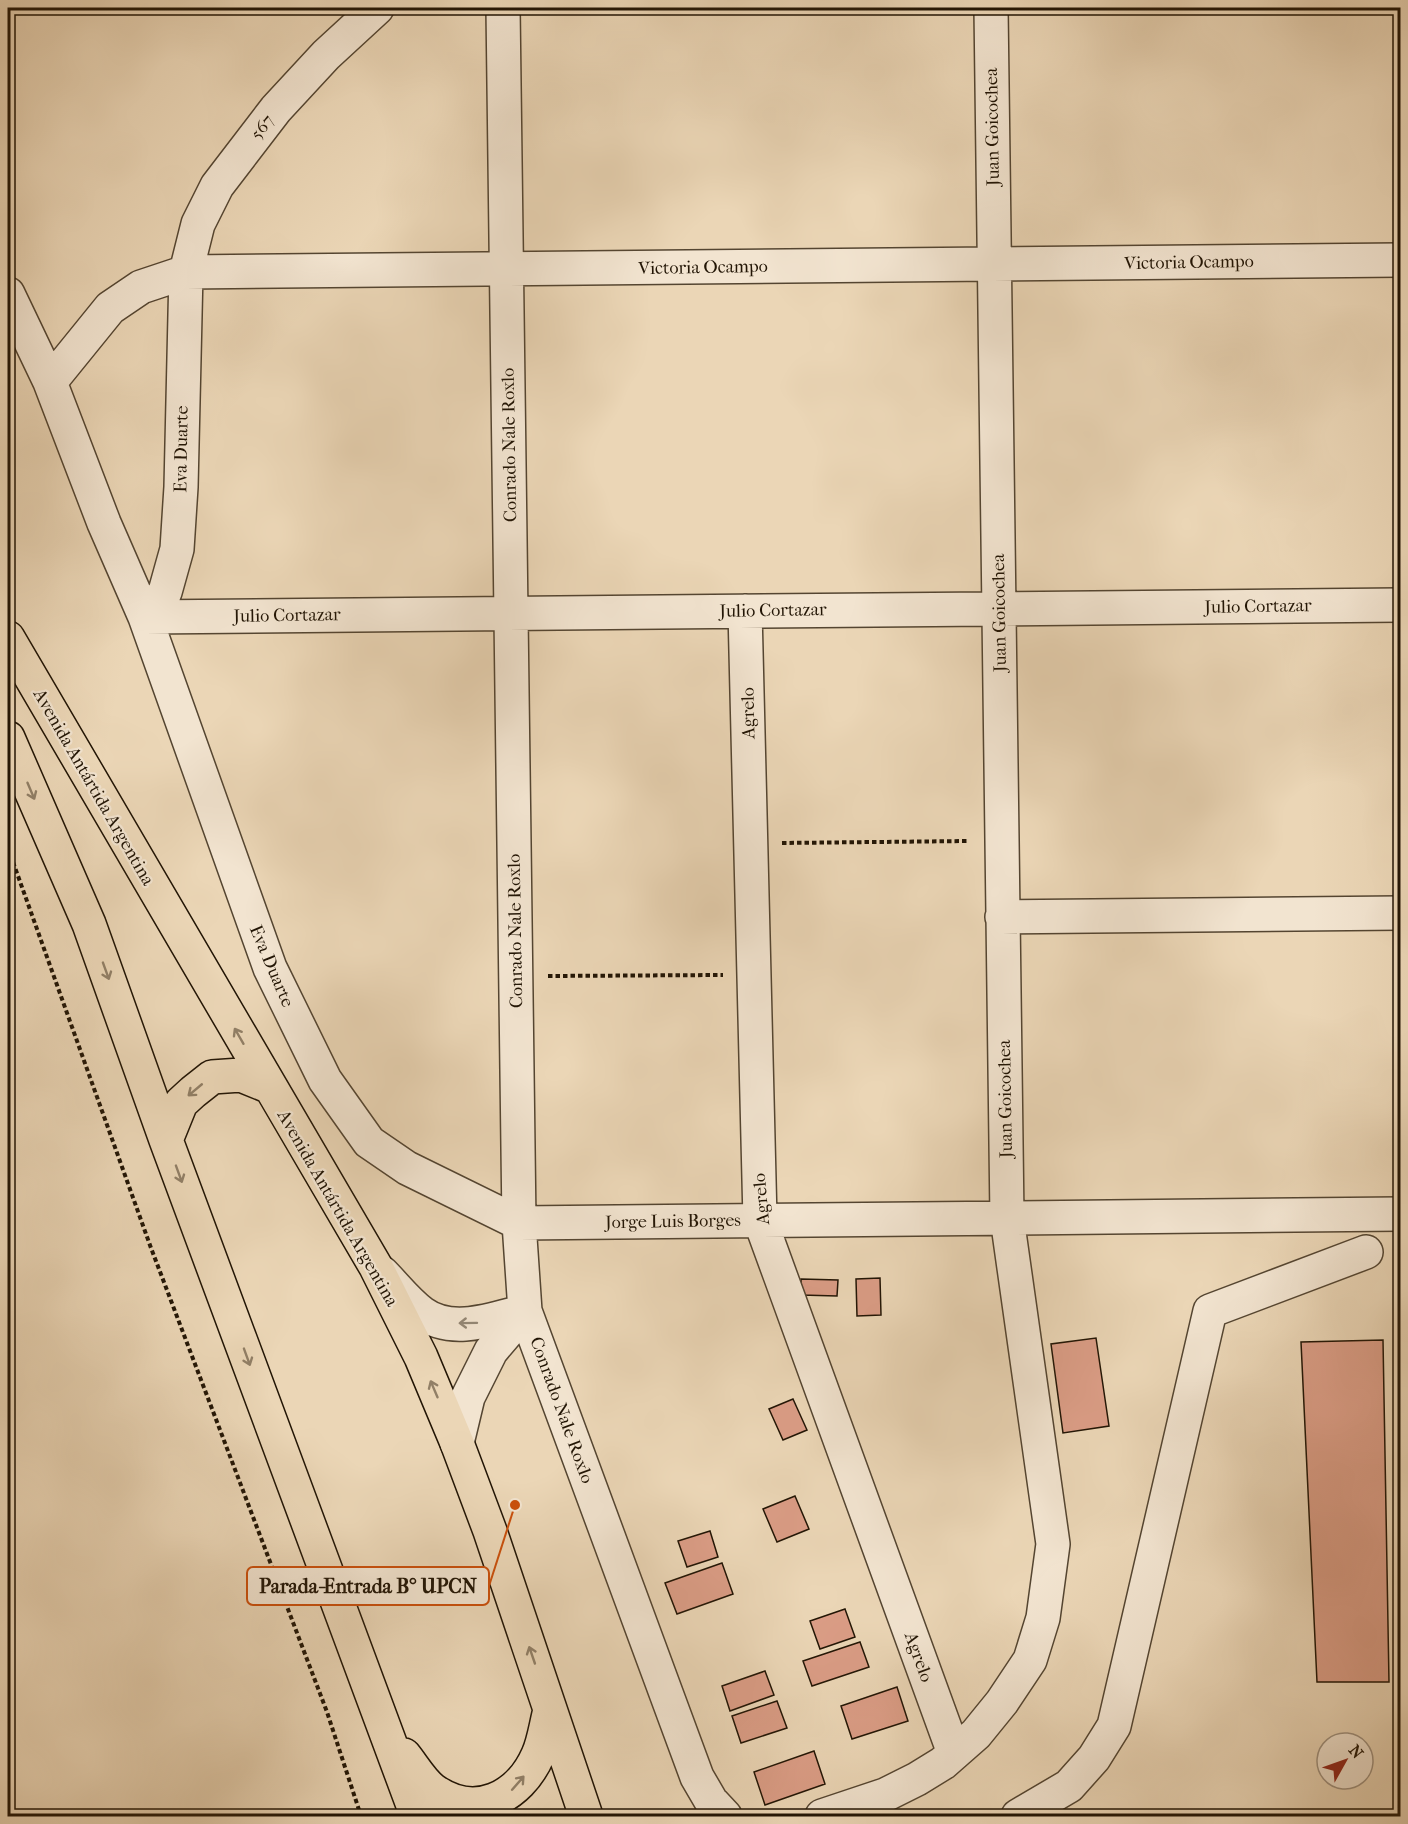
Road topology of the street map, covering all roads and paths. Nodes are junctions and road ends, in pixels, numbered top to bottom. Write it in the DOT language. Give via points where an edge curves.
graph roads {
  1 [pos="377,8"];
  2 [pos="503,8"];
  3 [pos="991,8"];
  4 [pos="1401,260"];
  5 [pos="994,264"];
  6 [pos="506,269"];
  7 [pos="186,272"];
  8 [pos="8,294"];
  9 [pos="50,382"];
  10 [pos="1401,604"];
  11 [pos="999,608"];
  12 [pos="745,611"];
  13 [pos="511,613"];
  14 [pos="144,616"];
  15 [pos="8,638"];
  16 [pos="8,738"];
  17 [pos="1002,841"];
  18 [pos="751,843"];
  19 [pos="8,848"];
  20 [pos="1401,913"];
  21 [pos="1002,917"];
  22 [pos="754,974"];
  23 [pos="516,977"];
  24 [pos="268,1086"];
  25 [pos="166,1140"];
  26 [pos="1401,1214"];
  27 [pos="1007,1218"];
  28 [pos="760,1220"];
  29 [pos="519,1222"];
  30 [pos="1366,1252"];
  31 [pos="376,1267"];
  32 [pos="525,1311"];
  33 [pos="457,1443"];
  34 [pos="550,1710"];
  35 [pos="389,1738"];
  36 [pos="954,1754"];
  37 [pos="361,1816"];
  38 [pos="417,1816"];
  39 [pos="586,1816"];
  40 [pos="724,1816"];
  41 [pos="822,1816"];
  42 [pos="1018,1816"];
  1 -- 7 [label="street, 567" via="276,109 217,186 198,224"];
  2 -- 6 [label="street, Conrado Nale Roxlo"];
  3 -- 5 [label="street, Juan Goicochea"];
  4 -- 5 [label="street, Victoria Ocampo"];
  5 -- 6 [label="street, Victoria Ocampo"];
  5 -- 11 [label="street, Juan Goicochea"];
  6 -- 7 [label="street, Victoria Ocampo"];
  6 -- 13 [label="street, Conrado Nale Roxlo"];
  7 -- 9 [label="street, Victoria Ocampo" via="141,287 110,308"];
  7 -- 14 [label="street, Eva Duarte" via="177,549 165,592"];
  8 -- 9 [label="street, Eva Duarte"];
  9 -- 14 [label="street, Eva Duarte"];
  10 -- 11 [label="street, Julio Cortazar"];
  11 -- 12 [label="street, Julio Cortazar"];
  11 -- 17 [label="street, Juan Goicochea"];
  12 -- 13 [label="street, Julio Cortazar"];
  12 -- 18 [label="street, Agrelo"];
  13 -- 14 [label="street, Julio Cortazar"];
  13 -- 23 [label="street, Conrado Nale Roxlo"];
  14 -- 29 [label="street, Eva Duarte" via="270,968 325,1080 369,1142 408,1168"];
  24 -- 15 [label="main road, Avenida Antártida Argentina, one-way"];
  16 -- 25 [label="main road, one-way" via="89,924"];
  17 -- 18 [label="path"];
  17 -- 21 [label="street, Juan Goicochea"];
  18 -- 22 [label="street, Agrelo"];
  19 -- 37 [label="path" via="151,1248 327,1712"];
  20 -- 21 [label="street"];
  21 -- 27 [label="street, Juan Goicochea"];
  22 -- 23 [label="path"];
  22 -- 28 [label="street, Agrelo"];
  23 -- 29 [label="street, Conrado Nale Roxlo"];
  24 -- 25 [label="main road, one-way" via="242,1075 213,1077 181,1103"];
  24 -- 31 [label="main road, Avenida Antártida Argentina"];
  25 -- 35 [label="main road, one-way"];
  26 -- 27 [label="street, Jorge Luis Borges"];
  27 -- 28 [label="street, Jorge Luis Borges"];
  27 -- 36 [label="street, Juan Goicochea" via="1053,1544 1043,1618 1030,1660 1002,1702"];
  28 -- 29 [label="street, Jorge Luis Borges"];
  28 -- 36 [label="street, Agrelo"];
  29 -- 32 [label="street, Conrado Nale Roxlo"];
  30 -- 42 [label="street" via="1210,1311 1114,1726 1094,1758 1068,1786"];
  32 -- 31 [label="street, one-way" via="478,1323 449,1323 423,1314"];
  33 -- 31 [label="main road, Avenida Antártida Argentina, one-way" via="421,1357"];
  32 -- 33 [label="street" via="491,1351 468,1397"];
  32 -- 40 [label="street, Conrado Nale Roxlo" via="697,1777"];
  34 -- 33 [label="main road, Avenida Antártida Argentina, one-way"];
  35 -- 34 [label="main road, one-way" via="432,1790 459,1803 485,1804 516,1788 538,1755"];
  34 -- 39 [label="main road, Avenida Antártida Argentina"];
  35 -- 38 [label="main road"];
  36 -- 41 [label="street, Juan Goicochea" via="885,1795"];
}
